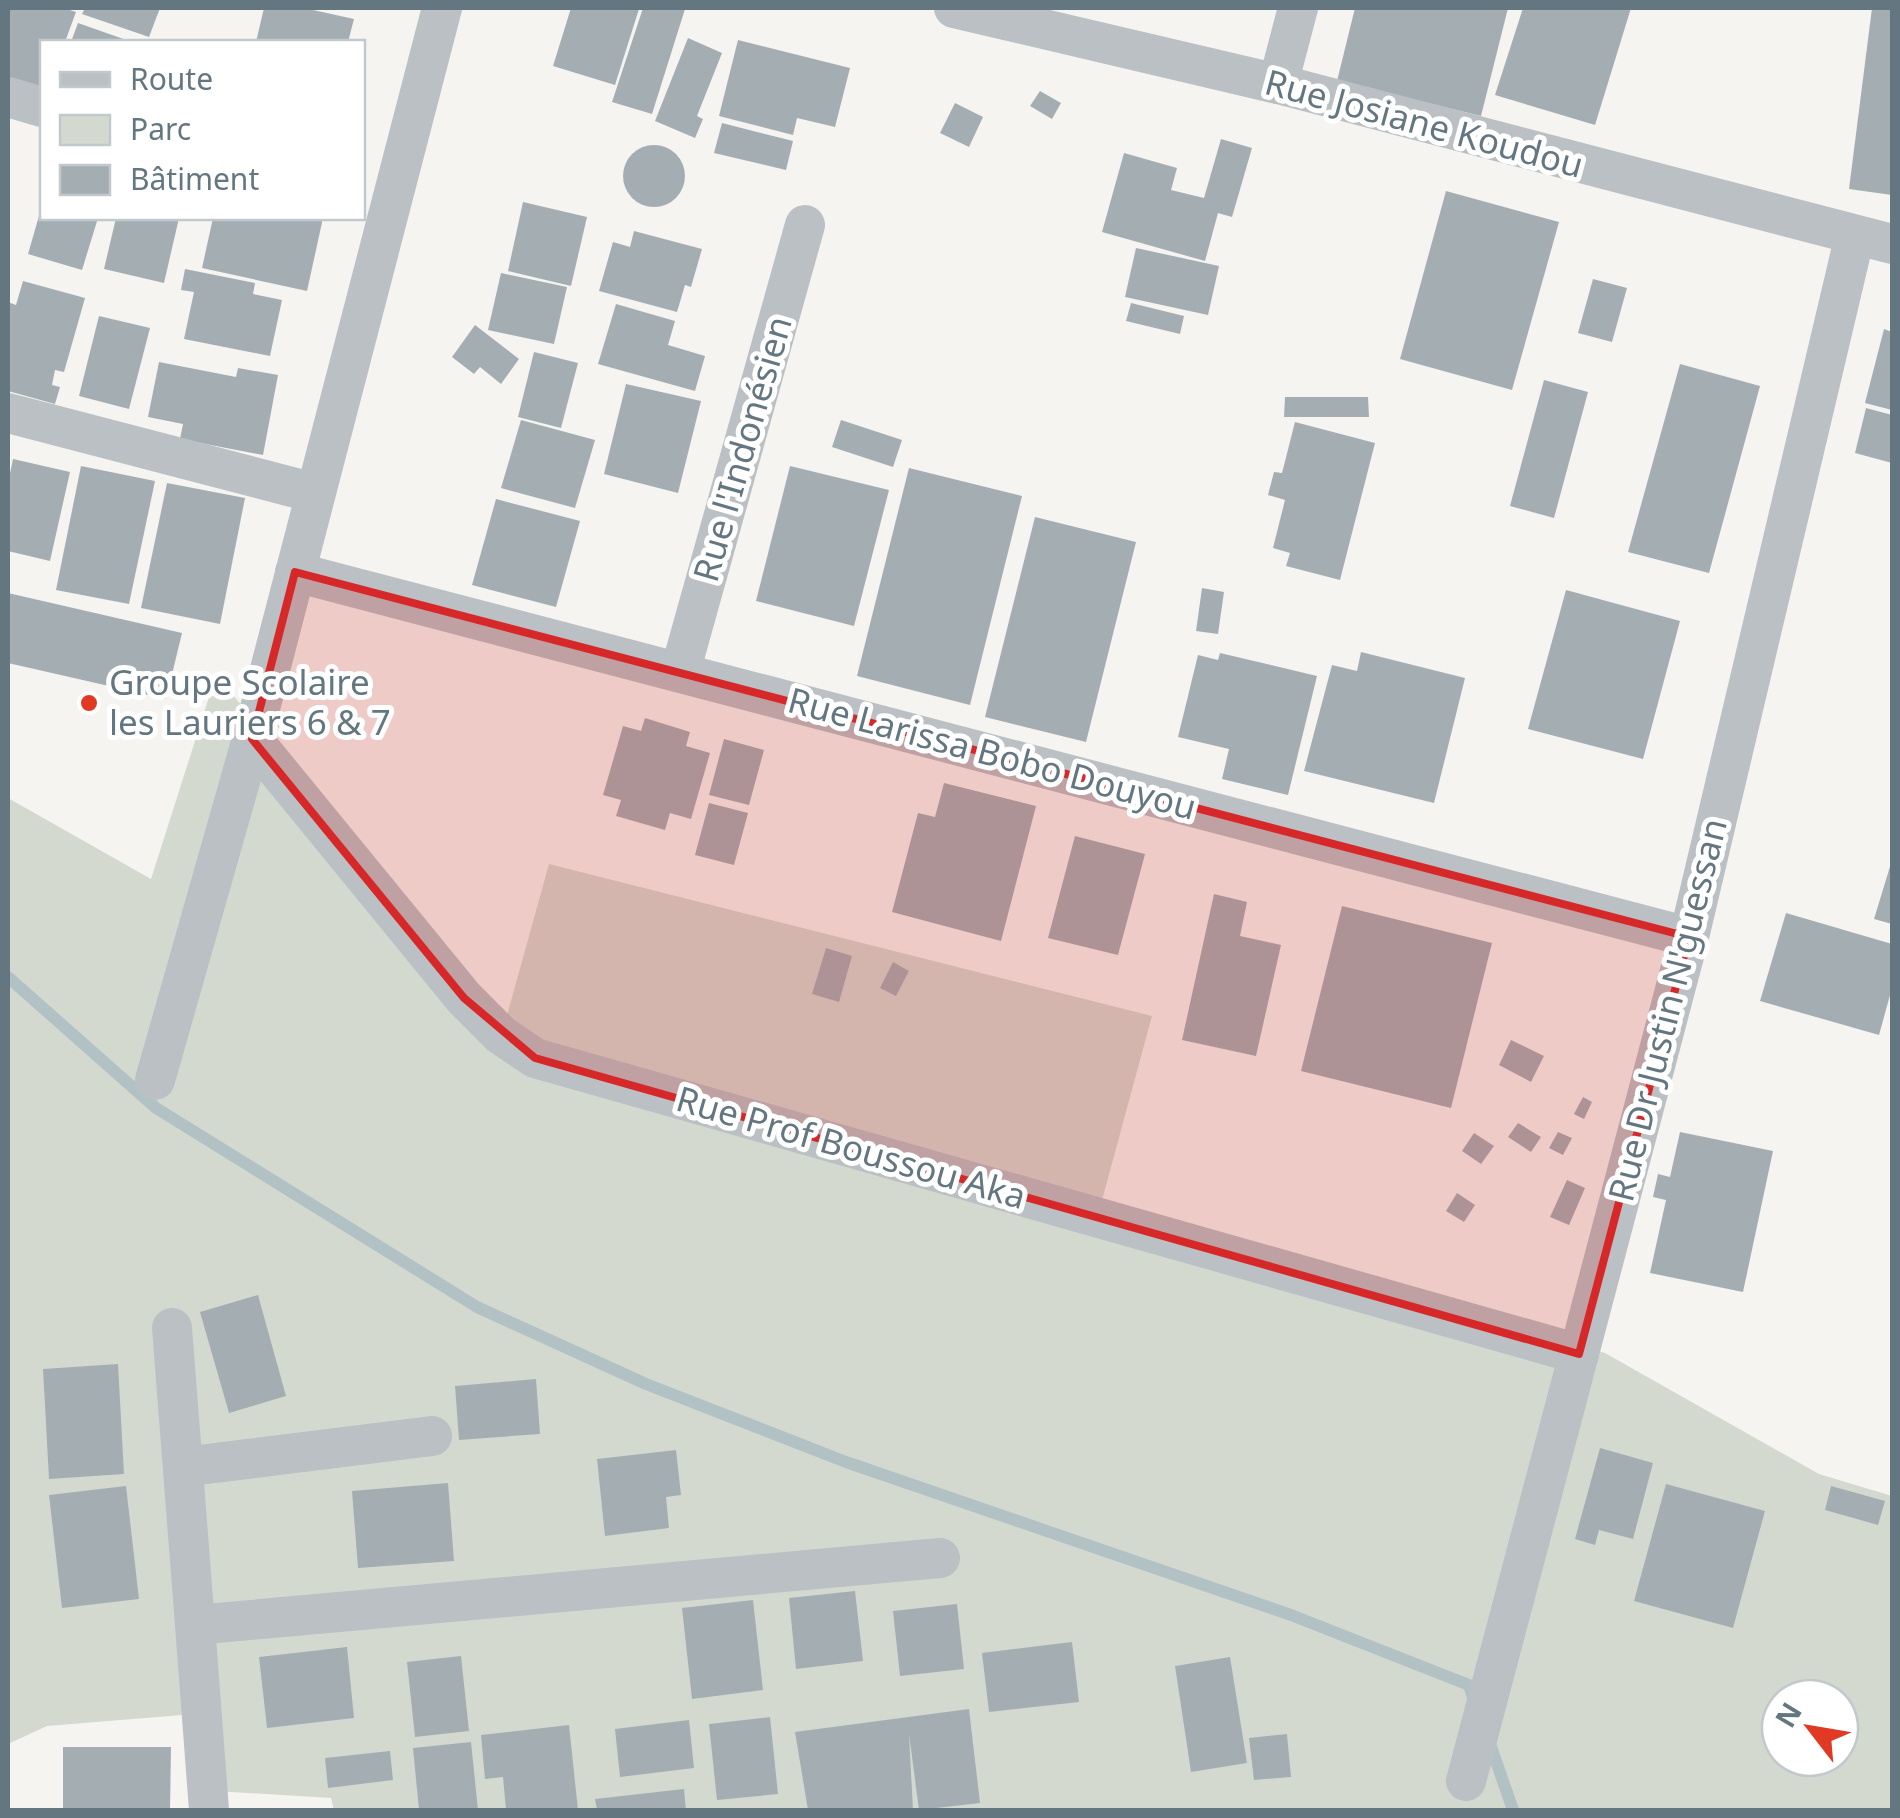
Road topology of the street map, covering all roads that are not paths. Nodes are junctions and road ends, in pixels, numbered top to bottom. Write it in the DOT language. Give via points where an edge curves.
graph roads {
  1 [pos="442,8"];
  2 [pos="954,8"];
  3 [pos="1298,8"];
  4 [pos="1278,84"];
  5 [pos="8,97"];
  6 [pos="40,106"];
  7 [pos="377,200"];
  8 [pos="806,225"];
  9 [pos="1874,239"];
  10 [pos="8,413"];
  11 [pos="315,493"];
  12 [pos="295,572"];
  13 [pos="680,672"];
  14 [pos="252,739"];
  15 [pos="1689,937"];
  16 [pos="155,1080"];
  17 [pos="172,1328"];
  18 [pos="1579,1354"];
  19 [pos="432,1436"];
  20 [pos="182,1466"];
  21 [pos="940,1558"];
  22 [pos="195,1624"];
  23 [pos="1466,1781"];
  24 [pos="209,1810"];
  1 -- 7 [label="street"];
  2 -- 4 [label="street, Rue Josiane Koudou"];
  3 -- 4 [label="street"];
  4 -- 9 [label="street, Rue Josiane Koudou"];
  5 -- 6 [label="street"];
  7 -- 11 [label="street"];
  8 -- 13 [label="street, Rue l'Indonésien"];
  9 -- 15 [label="street, Rue Dr Justin N'guessan"];
  10 -- 11 [label="street"];
  11 -- 12 [label="street"];
  12 -- 13 [label="street, Rue Larissa Bobo Douyou"];
  12 -- 14 [label="street"];
  13 -- 15 [label="street, Rue Larissa Bobo Douyou"];
  14 -- 16 [label="street"];
  14 -- 18 [label="street, Rue Prof Boussou Aka" via="464,998 535,1058"];
  15 -- 18 [label="street, Rue Dr Justin N'guessan"];
  17 -- 20 [label="street"];
  18 -- 23 [label="street, Rue Dr Justin N'guessan"];
  19 -- 20 [label="street"];
  20 -- 22 [label="street"];
  21 -- 22 [label="street"];
  22 -- 24 [label="street"];
}
